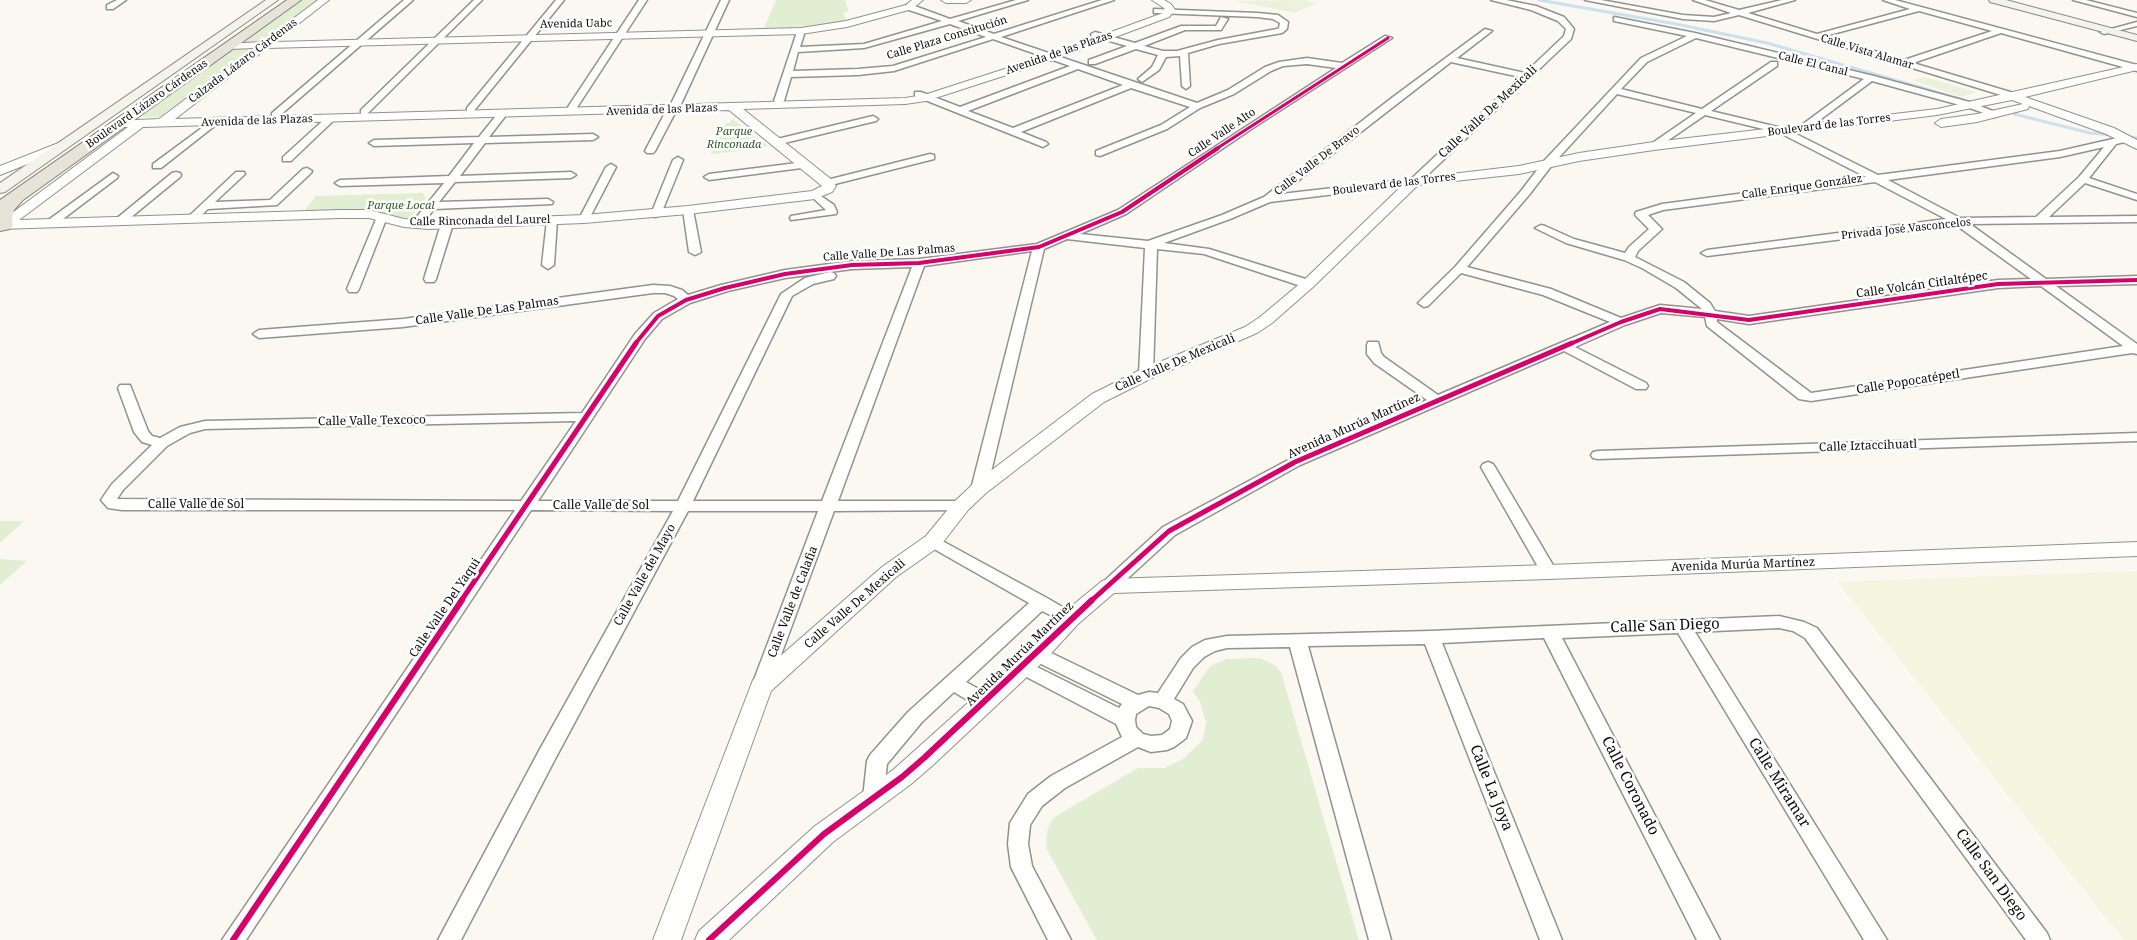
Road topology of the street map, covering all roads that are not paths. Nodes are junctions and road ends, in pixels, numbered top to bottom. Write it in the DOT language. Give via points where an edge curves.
graph roads {
  1 [pos="122,0"];
  2 [pos="273,0"];
  3 [pos="295,0"];
  4 [pos="324,0"];
  5 [pos="409,0"];
  6 [pos="478,0"];
  7 [pos="560,0"];
  8 [pos="643,0"];
  9 [pos="725,0"];
  10 [pos="918,0"];
  11 [pos="946,0"];
  12 [pos="966,0"];
  13 [pos="1024,0"];
  14 [pos="1110,0"];
  15 [pos="1495,0"];
  16 [pos="1589,0"];
  17 [pos="1697,0"];
  18 [pos="1791,0"];
  19 [pos="1887,0"];
  20 [pos="1981,0"];
  21 [pos="1994,0"];
  22 [pos="2077,0"];
  23 [pos="1160,4"];
  24 [pos="110,7"];
  25 [pos="909,7"];
  26 [pos="1918,8"];
  27 [pos="1739,13"];
  28 [pos="2137,15"];
  29 [pos="1223,17"];
  30 [pos="1617,18"];
  31 [pos="952,22"];
  32 [pos="2137,24"];
  33 [pos="801,31"];
  34 [pos="1488,31"];
  35 [pos="2000,31"];
  36 [pos="2107,31"];
  37 [pos="710,33"];
  38 [pos="1695,35"];
  39 [pos="618,36"];
  40 [pos="993,36"];
  41 [pos="1100,36"];
  42 [pos="1817,36"];
  43 [pos="529,38"];
  44 [pos="1388,38"];
  45 [pos="2137,38"];
  46 [pos="437,40"];
  47 [pos="361,42"];
  48 [pos="264,45"];
  49 [pos="229,46"];
  50 [pos="1133,46"];
  51 [pos="796,50"];
  52 [pos="1040,53"];
  53 [pos="1184,53"];
  54 [pos="1163,54"];
  55 [pos="1052,57"];
  56 [pos="188,59"];
  57 [pos="1449,59"];
  58 [pos="1092,62"];
  59 [pos="1903,63"];
  60 [pos="1774,64"];
  61 [pos="1079,66"];
  62 [pos="1342,66"];
  63 [pos="2136,70"];
  64 [pos="788,74"];
  65 [pos="1527,76"];
  66 [pos="1871,78"];
  67 [pos="1142,79"];
  68 [pos="1131,85"];
  69 [pos="1186,86"];
  70 [pos="1617,92"];
  71 [pos="163,93"];
  72 [pos="922,96"];
  73 [pos="2014,96"];
  74 [pos="779,101"];
  75 [pos="2037,104"];
  76 [pos="1970,105"];
  77 [pos="1197,106"];
  78 [pos="573,107"];
  79 [pos="674,107"];
  80 [pos="733,108"];
  81 [pos="470,110"];
  82 [pos="959,111"];
  83 [pos="364,112"];
  84 [pos="1703,112"];
  85 [pos="502,114"];
  86 [pos="1995,114"];
  87 [pos="275,115"];
  88 [pos="330,119"];
  89 [pos="873,119"];
  90 [pos="165,121"];
  91 [pos="133,122"];
  92 [pos="214,122"];
  93 [pos="1783,131"];
  94 [pos="1012,132"];
  95 [pos="1803,135"];
  96 [pos="593,137"];
  97 [pos="482,140"];
  98 [pos="71,141"];
  99 [pos="776,142"];
  100 [pos="2113,142"];
  101 [pos="2131,142"];
  102 [pos="374,143"];
  103 [pos="1043,144"];
  104 [pos="1654,146"];
  105 [pos="650,151"];
  106 [pos="1100,153"];
  107 [pos="930,157"];
  108 [pos="287,159"];
  109 [pos="678,160"];
  110 [pos="805,165"];
  111 [pos="157,166"];
  112 [pos="611,167"];
  113 [pos="1546,167"];
  114 [pos="0,170"];
  115 [pos="307,171"];
  116 [pos="240,174"];
  117 [pos="176,175"];
  118 [pos="571,175"];
  119 [pos="113,176"];
  120 [pos="710,177"];
  121 [pos="1875,177"];
  122 [pos="452,179"];
  123 [pos="2083,179"];
  124 [pos="1414,182"];
  125 [pos="340,183"];
  126 [pos="827,183"];
  127 [pos="0,189"];
  128 [pos="815,195"];
  129 [pos="2137,197"];
  130 [pos="1268,199"];
  131 [pos="548,202"];
  132 [pos="205,206"];
  133 [pos="431,206"];
  134 [pos="688,210"];
  135 [pos="656,214"];
  136 [pos="191,218"];
  137 [pos="382,218"];
  138 [pos="584,219"];
  139 [pos="2137,219"];
  140 [pos="552,220"];
  141 [pos="2039,220"];
  142 [pos="120,221"];
  143 [pos="1958,221"];
  144 [pos="1,222"];
  145 [pos="51,224"];
  146 [pos="416,224"];
  147 [pos="447,224"];
  148 [pos="1541,228"];
  149 [pos="796,230"];
  150 [pos="1064,236"];
  151 [pos="1151,244"];
  152 [pos="1039,247"];
  153 [pos="695,252"];
  154 [pos="1707,253"];
  155 [pos="1628,258"];
  156 [pos="919,263"];
  157 [pos="880,264"];
  158 [pos="548,266"];
  159 [pos="1459,269"];
  160 [pos="430,279"];
  161 [pos="2137,280"];
  162 [pos="2042,282"];
  163 [pos="1308,284"];
  164 [pos="353,290"];
  165 [pos="686,300"];
  166 [pos="1424,303"];
  167 [pos="1710,315"];
  168 [pos="1621,322"];
  169 [pos="259,334"];
  170 [pos="1373,345"];
  171 [pos="1564,346"];
  172 [pos="2136,349"];
  173 [pos="1146,374"];
  174 [pos="1641,386"];
  175 [pos="124,388"];
  176 [pos="1437,401"];
  177 [pos="585,417"];
  178 [pos="2137,437"];
  179 [pos="162,443"];
  180 [pos="1598,455"];
  181 [pos="1488,467"];
  182 [pos="979,488"];
  183 [pos="527,506"];
  184 [pos="683,506"];
  185 [pos="829,506"];
  186 [pos="961,506"];
  187 [pos="933,541"];
  188 [pos="2137,549"];
  189 [pos="1549,572"];
  190 [pos="1108,586"];
  191 [pos="1041,602"];
  192 [pos="1070,619"];
  193 [pos="1682,625"];
  194 [pos="1550,632"];
  195 [pos="1431,637"];
  196 [pos="1297,639"];
  197 [pos="1030,661"];
  198 [pos="953,683"];
  199 [pos="761,686"];
  200 [pos="1162,701"];
  201 [pos="986,702"];
  202 [pos="1137,703"];
  203 [pos="1125,720"];
  204 [pos="1136,738"];
  205 [pos="873,798"];
  206 [pos="233,940"];
  207 [pos="449,940"];
  208 [pos="667,940"];
  209 [pos="709,940"];
  210 [pos="1060,940"];
  211 [pos="1380,940"];
  212 [pos="1551,940"];
  213 [pos="1709,940"];
  214 [pos="1876,940"];
  215 [pos="2039,940"];
  1 -- 24 [label="street"];
  2 -- 56 [label="main road, Boulevard Lázaro Cárdenas"];
  3 -- 49 [label="highway, Boulevard Lázaro Cárdenas"];
  4 -- 48 [label="street, Calzada Lázaro Cárdenas"];
  5 -- 47 [label="street"];
  6 -- 46 [label="street"];
  7 -- 43 [label="street"];
  8 -- 39 [label="street"];
  9 -- 37 [label="street"];
  10 -- 25 [label="street, Avenida Uabc"];
  11 -- 12 [label="street"];
  13 -- 31 [label="street"];
  14 -- 40 [label="street, Calle Plaza Constitución"];
  15 -- 65 [label="street, Calle Valle De Mexicali" via="1550,14 1570,29 1568,37"];
  16 -- 27 [label="street" via="1683,17 1714,19"];
  17 -- 27 [label="street, Calle Vista Alamar"];
  18 -- 27 [label="street"];
  19 -- 26 [label="street"];
  20 -- 36 [label="main road"];
  21 -- 36 [label="main road"];
  22 -- 28 [label="street"];
  23 -- 29 [label="street"];
  23 -- 41 [label="street, Avenida de las Plazas"];
  23 -- 41 [label="street, Avenida de las Plazas" via="1157,11 1147,17"];
  25 -- 31 [label="street"];
  25 -- 33 [label="street, Avenida Uabc" via="848,24"];
  26 -- 35 [label="street"];
  26 -- 42 [label="street"];
  27 -- 42 [label="street, Calle Vista Alamar"];
  29 -- 50 [label="street" via="1218,28 1191,25"];
  29 -- 53 [label="street" via="1275,17 1282,20 1283,28"];
  30 -- 38 [label="street, Calle El Canal"];
  31 -- 40 [label="street"];
  31 -- 51 [label="street" via="864,46"];
  32 -- 36 [label="street"];
  33 -- 37 [label="street, Avenida Uabc"];
  33 -- 51 [label="street"];
  34 -- 57 [label="street, Calle Valle De Bravo"];
  35 -- 59 [label="street"];
  35 -- 63 [label="street"];
  36 -- 45 [label="main road"];
  37 -- 39 [label="street, Avenida Uabc"];
  37 -- 79 [label="street"];
  38 -- 66 [label="street, Calle El Canal"];
  38 -- 70 [label="street" via="1644,60"];
  39 -- 43 [label="street, Avenida Uabc"];
  39 -- 78 [label="street"];
  40 -- 52 [label="street"];
  40 -- 64 [label="street, Calle Plaza Constitución" via="894,68"];
  41 -- 50 [label="street"];
  41 -- 52 [label="street, Avenida de las Plazas"];
  41 -- 55 [label="street, Avenida de las Plazas"];
  42 -- 59 [label="street, Calle Vista Alamar"];
  43 -- 46 [label="street, Avenida Uabc"];
  43 -- 81 [label="street"];
  44 -- 62 [label="street, Calle Valle Alto"];
  46 -- 47 [label="street, Avenida Uabc"];
  46 -- 83 [label="street"];
  47 -- 48 [label="street, Avenida Uabc"];
  47 -- 87 [label="street"];
  48 -- 49 [label="street, Avenida Uabc"];
  48 -- 90 [label="street, Calzada Lázaro Cárdenas"];
  49 -- 71 [label="highway, Boulevard Lázaro Cárdenas"];
  50 -- 54 [label="street"];
  50 -- 58 [label="street"];
  51 -- 64 [label="street"];
  52 -- 55 [label="street"];
  52 -- 72 [label="street, Avenida de las Plazas"];
  53 -- 54 [label="street"];
  53 -- 69 [label="street"];
  54 -- 67 [label="street" via="1156,68"];
  55 -- 61 [label="street"];
  55 -- 72 [label="street, Avenida de las Plazas"];
  56 -- 71 [label="highway"];
  56 -- 98 [label="main road, Boulevard Lázaro Cárdenas"];
  57 -- 65 [label="street"];
  57 -- 130 [label="street, Calle Valle De Bravo"];
  59 -- 73 [label="street, Calle Vista Alamar"];
  60 -- 84 [label="street"];
  61 -- 68 [label="street"];
  61 -- 82 [label="street"];
  62 -- 77 [label="street" via="1307,61 1282,64 1260,72 1231,92"];
  62 -- 150 [label="street, Calle Valle Alto" via="1122,212"];
  63 -- 73 [label="street, Boulevard de las Torres"];
  63 -- 75 [label="street, Boulevard de las Torres"];
  64 -- 74 [label="street"];
  65 -- 124 [label="street, Calle Valle De Mexicali"];
  66 -- 76 [label="street, Calle El Canal"];
  66 -- 95 [label="street"];
  68 -- 77 [label="street"];
  68 -- 94 [label="street"];
  70 -- 84 [label="street"];
  70 -- 113 [label="street"];
  71 -- 91 [label="highway, Boulevard Lázaro Cárdenas"];
  72 -- 74 [label="street, Avenida de las Plazas"];
  72 -- 80 [label="street, Avenida de las Plazas" via="885,103"];
  72 -- 82 [label="street"];
  73 -- 75 [label="street, Calle Vista Alamar"];
  73 -- 76 [label="street, Boulevard de las Torres"];
  74 -- 79 [label="street, Avenida de las Plazas"];
  75 -- 86 [label="street, Boulevard de las Torres"];
  75 -- 101 [label="street"];
  76 -- 86 [label="street, Calle El Canal"];
  76 -- 95 [label="street, Boulevard de las Torres"];
  77 -- 106 [label="street" via="1164,127"];
  78 -- 79 [label="street, Avenida de las Plazas"];
  78 -- 81 [label="street, Avenida de las Plazas"];
  79 -- 80 [label="street, Avenida de las Plazas"];
  79 -- 85 [label="street, Avenida de las Plazas"];
  79 -- 105 [label="street"];
  80 -- 99 [label="street"];
  81 -- 83 [label="street, Avenida de las Plazas"];
  82 -- 94 [label="street"];
  83 -- 87 [label="street, Avenida de las Plazas"];
  84 -- 93 [label="street"];
  84 -- 104 [label="street"];
  85 -- 88 [label="street, Avenida de las Plazas"];
  85 -- 97 [label="street"];
  86 -- 95 [label="street, Boulevard de las Torres" via="1954,121"];
  87 -- 90 [label="street, Avenida de las Plazas"];
  88 -- 92 [label="street, Avenida de las Plazas"];
  88 -- 108 [label="street"];
  89 -- 99 [label="street"];
  90 -- 91 [label="street, Avenida de las Plazas"];
  90 -- 92 [label="street, Avenida de las Plazas"];
  91 -- 144 [label="street"];
  91 -- 144 [label="highway, Boulevard Lázaro Cárdenas" via="18,195 6,209"];
  92 -- 111 [label="street"];
  93 -- 95 [label="street, Boulevard de las Torres"];
  93 -- 104 [label="street, Boulevard de las Torres"];
  94 -- 103 [label="street"];
  95 -- 113 [label="street, Boulevard de las Torres"];
  95 -- 121 [label="street"];
  96 -- 97 [label="street"];
  97 -- 102 [label="street"];
  97 -- 122 [label="street"];
  98 -- 114 [label="street"];
  98 -- 127 [label="main road, Boulevard Lázaro Cárdenas"];
  99 -- 110 [label="street"];
  100 -- 101 [label="street, Calle Enrique González"];
  100 -- 121 [label="street, Calle Enrique González" via="2060,154"];
  100 -- 123 [label="street"];
  104 -- 113 [label="street, Boulevard de las Torres"];
  107 -- 126 [label="street"];
  109 -- 135 [label="street"];
  110 -- 120 [label="street"];
  110 -- 126 [label="street"];
  112 -- 138 [label="street"];
  113 -- 124 [label="street, Boulevard de las Torres"];
  113 -- 159 [label="street"];
  115 -- 132 [label="street" via="273,202"];
  116 -- 132 [label="street"];
  117 -- 142 [label="street"];
  118 -- 122 [label="street"];
  119 -- 145 [label="street"];
  121 -- 143 [label="street"];
  121 -- 155 [label="street, Calle Enrique González" via="1662,207 1640,214 1656,229 1633,249"];
  122 -- 125 [label="street"];
  122 -- 133 [label="street"];
  123 -- 129 [label="street"];
  123 -- 141 [label="street"];
  124 -- 130 [label="street, Boulevard de las Torres"];
  124 -- 163 [label="street, Calle Valle De Mexicali"];
  126 -- 128 [label="street" via="827,189"];
  128 -- 134 [label="street, Calle Rinconada del Laurel"];
  128 -- 149 [label="street" via="832,212 794,212"];
  130 -- 151 [label="street, Calle Valle De Bravo"];
  131 -- 133 [label="street"];
  132 -- 136 [label="street"];
  133 -- 146 [label="street"];
  134 -- 135 [label="street, Calle Rinconada del Laurel"];
  134 -- 153 [label="street"];
  135 -- 138 [label="street, Calle Rinconada del Laurel"];
  136 -- 137 [label="street, Calle Rinconada del Laurel" via="340,214 369,214"];
  136 -- 142 [label="street, Calle Rinconada del Laurel"];
  137 -- 146 [label="street, Calle Rinconada del Laurel"];
  137 -- 164 [label="street"];
  138 -- 140 [label="street, Calle Rinconada del Laurel"];
  139 -- 141 [label="street, Privada José Vasconcelos"];
  140 -- 147 [label="street, Calle Rinconada del Laurel"];
  140 -- 158 [label="street"];
  141 -- 143 [label="street, Privada José Vasconcelos"];
  142 -- 145 [label="street, Calle Rinconada del Laurel"];
  143 -- 154 [label="street, Privada José Vasconcelos"];
  143 -- 162 [label="street"];
  144 -- 145 [label="street, Calle Rinconada del Laurel"];
  146 -- 147 [label="street, Calle Rinconada del Laurel"];
  147 -- 160 [label="street"];
  148 -- 155 [label="street" via="1570,241"];
  150 -- 151 [label="street, Calle Valle De Bravo"];
  150 -- 152 [label="street, Calle Valle De Las Palmas"];
  151 -- 163 [label="street" via="1204,251"];
  151 -- 173 [label="street"];
  152 -- 156 [label="street, Calle Valle De Las Palmas"];
  152 -- 182 [label="street"];
  155 -- 167 [label="street" via="1680,285 1706,306"];
  156 -- 157 [label="street, Calle Valle De Las Palmas"];
  156 -- 185 [label="street, Calle Valle de Calafia"];
  157 -- 165 [label="street, Calle Valle De Las Palmas" via="785,274"];
  157 -- 184 [label="street, Calle Valle del Mayo" via="809,281 787,294"];
  159 -- 166 [label="street"];
  159 -- 168 [label="street" via="1547,292"];
  161 -- 162 [label="street, Calle Volcán Citlaltépec"];
  162 -- 167 [label="street, Calle Volcán Citlaltépec" via="1998,284 1749,320"];
  162 -- 172 [label="street"];
  163 -- 173 [label="street, Calle Valle De Mexicali" via="1251,330"];
  165 -- 169 [label="street, Calle Valle De Las Palmas" via="666,289 653,289 403,323"];
  165 -- 177 [label="street, Calle Valle Del Yaqui" via="648,325"];
  167 -- 168 [label="street, Avenida Murúa Martínez" via="1660,309"];
  167 -- 172 [label="street, Calle Popocatépetl" via="1711,322 1804,396"];
  168 -- 171 [label="street, Avenida Murúa Martínez"];
  170 -- 176 [label="street" via="1379,360"];
  171 -- 174 [label="street"];
  171 -- 176 [label="street, Avenida Murúa Martínez"];
  173 -- 182 [label="street, Calle Valle De Mexicali" via="1098,398"];
  175 -- 179 [label="street" via="141,432 146,439"];
  176 -- 190 [label="street, Avenida Murúa Martínez" via="1295,462 1176,527"];
  177 -- 179 [label="street, Calle Valle Texcoco" via="221,424 194,426"];
  177 -- 183 [label="street, Calle Valle Del Yaqui"];
  178 -- 180 [label="street, Calle Iztaccihuatl"];
  179 -- 183 [label="street, Calle Valle de Sol" via="111,494 109,500 113,504"];
  181 -- 189 [label="street"];
  182 -- 186 [label="street, Calle Valle De Mexicali"];
  183 -- 184 [label="street, Calle Valle de Sol"];
  183 -- 206 [label="street, Calle Valle Del Yaqui"];
  184 -- 185 [label="street, Calle Valle de Sol"];
  184 -- 207 [label="street, Calle Valle del Mayo"];
  185 -- 186 [label="street, Calle Valle de Sol"];
  185 -- 199 [label="street, Calle Valle de Calafia"];
  186 -- 187 [label="street, Calle Valle De Mexicali"];
  187 -- 191 [label="street"];
  187 -- 199 [label="street, Calle Valle De Mexicali" via="889,572"];
  188 -- 189 [label="street, Avenida Murúa Martínez"];
  189 -- 190 [label="street, Avenida Murúa Martínez"];
  190 -- 192 [label="street, Avenida Murúa Martínez"];
  191 -- 192 [label="street"];
  191 -- 198 [label="street"];
  192 -- 197 [label="street, Avenida Murúa Martínez"];
  193 -- 194 [label="street, Calle San Diego"];
  193 -- 214 [label="street, Calle Miramar"];
  193 -- 215 [label="street, Calle San Diego" via="1779,622 1811,633"];
  194 -- 195 [label="street, Calle San Diego"];
  194 -- 213 [label="street, Calle Coronado"];
  195 -- 196 [label="street, Calle San Diego"];
  195 -- 212 [label="street, Calle La Joya"];
  196 -- 200 [label="street, Calle San Diego" via="1211,645 1187,663"];
  196 -- 211 [label="street"];
  197 -- 201 [label="street, Avenida Murúa Martínez"];
  197 -- 202 [label="street"];
  197 -- 203 [label="street"];
  198 -- 201 [label="street"];
  198 -- 205 [label="street" via="915,717 877,761"];
  199 -- 208 [label="street, Calle Valle de Calafia"];
  200 -- 202 [label="street" via="1150,699"];
  200 -- 204 [label="street" via="1176,709 1182,721 1178,733 1167,742 1151,744"];
  201 -- 205 [label="street, Avenida Murúa Martínez" via="910,771"];
  202 -- 203 [label="street" via="1128,710"];
  203 -- 204 [label="street" via="1127,730"];
  204 -- 210 [label="street" via="1058,782 1034,800 1020,823 1018,844 1022,867"];
  205 -- 209 [label="street, Avenida Murúa Martínez" via="824,834"];
}
